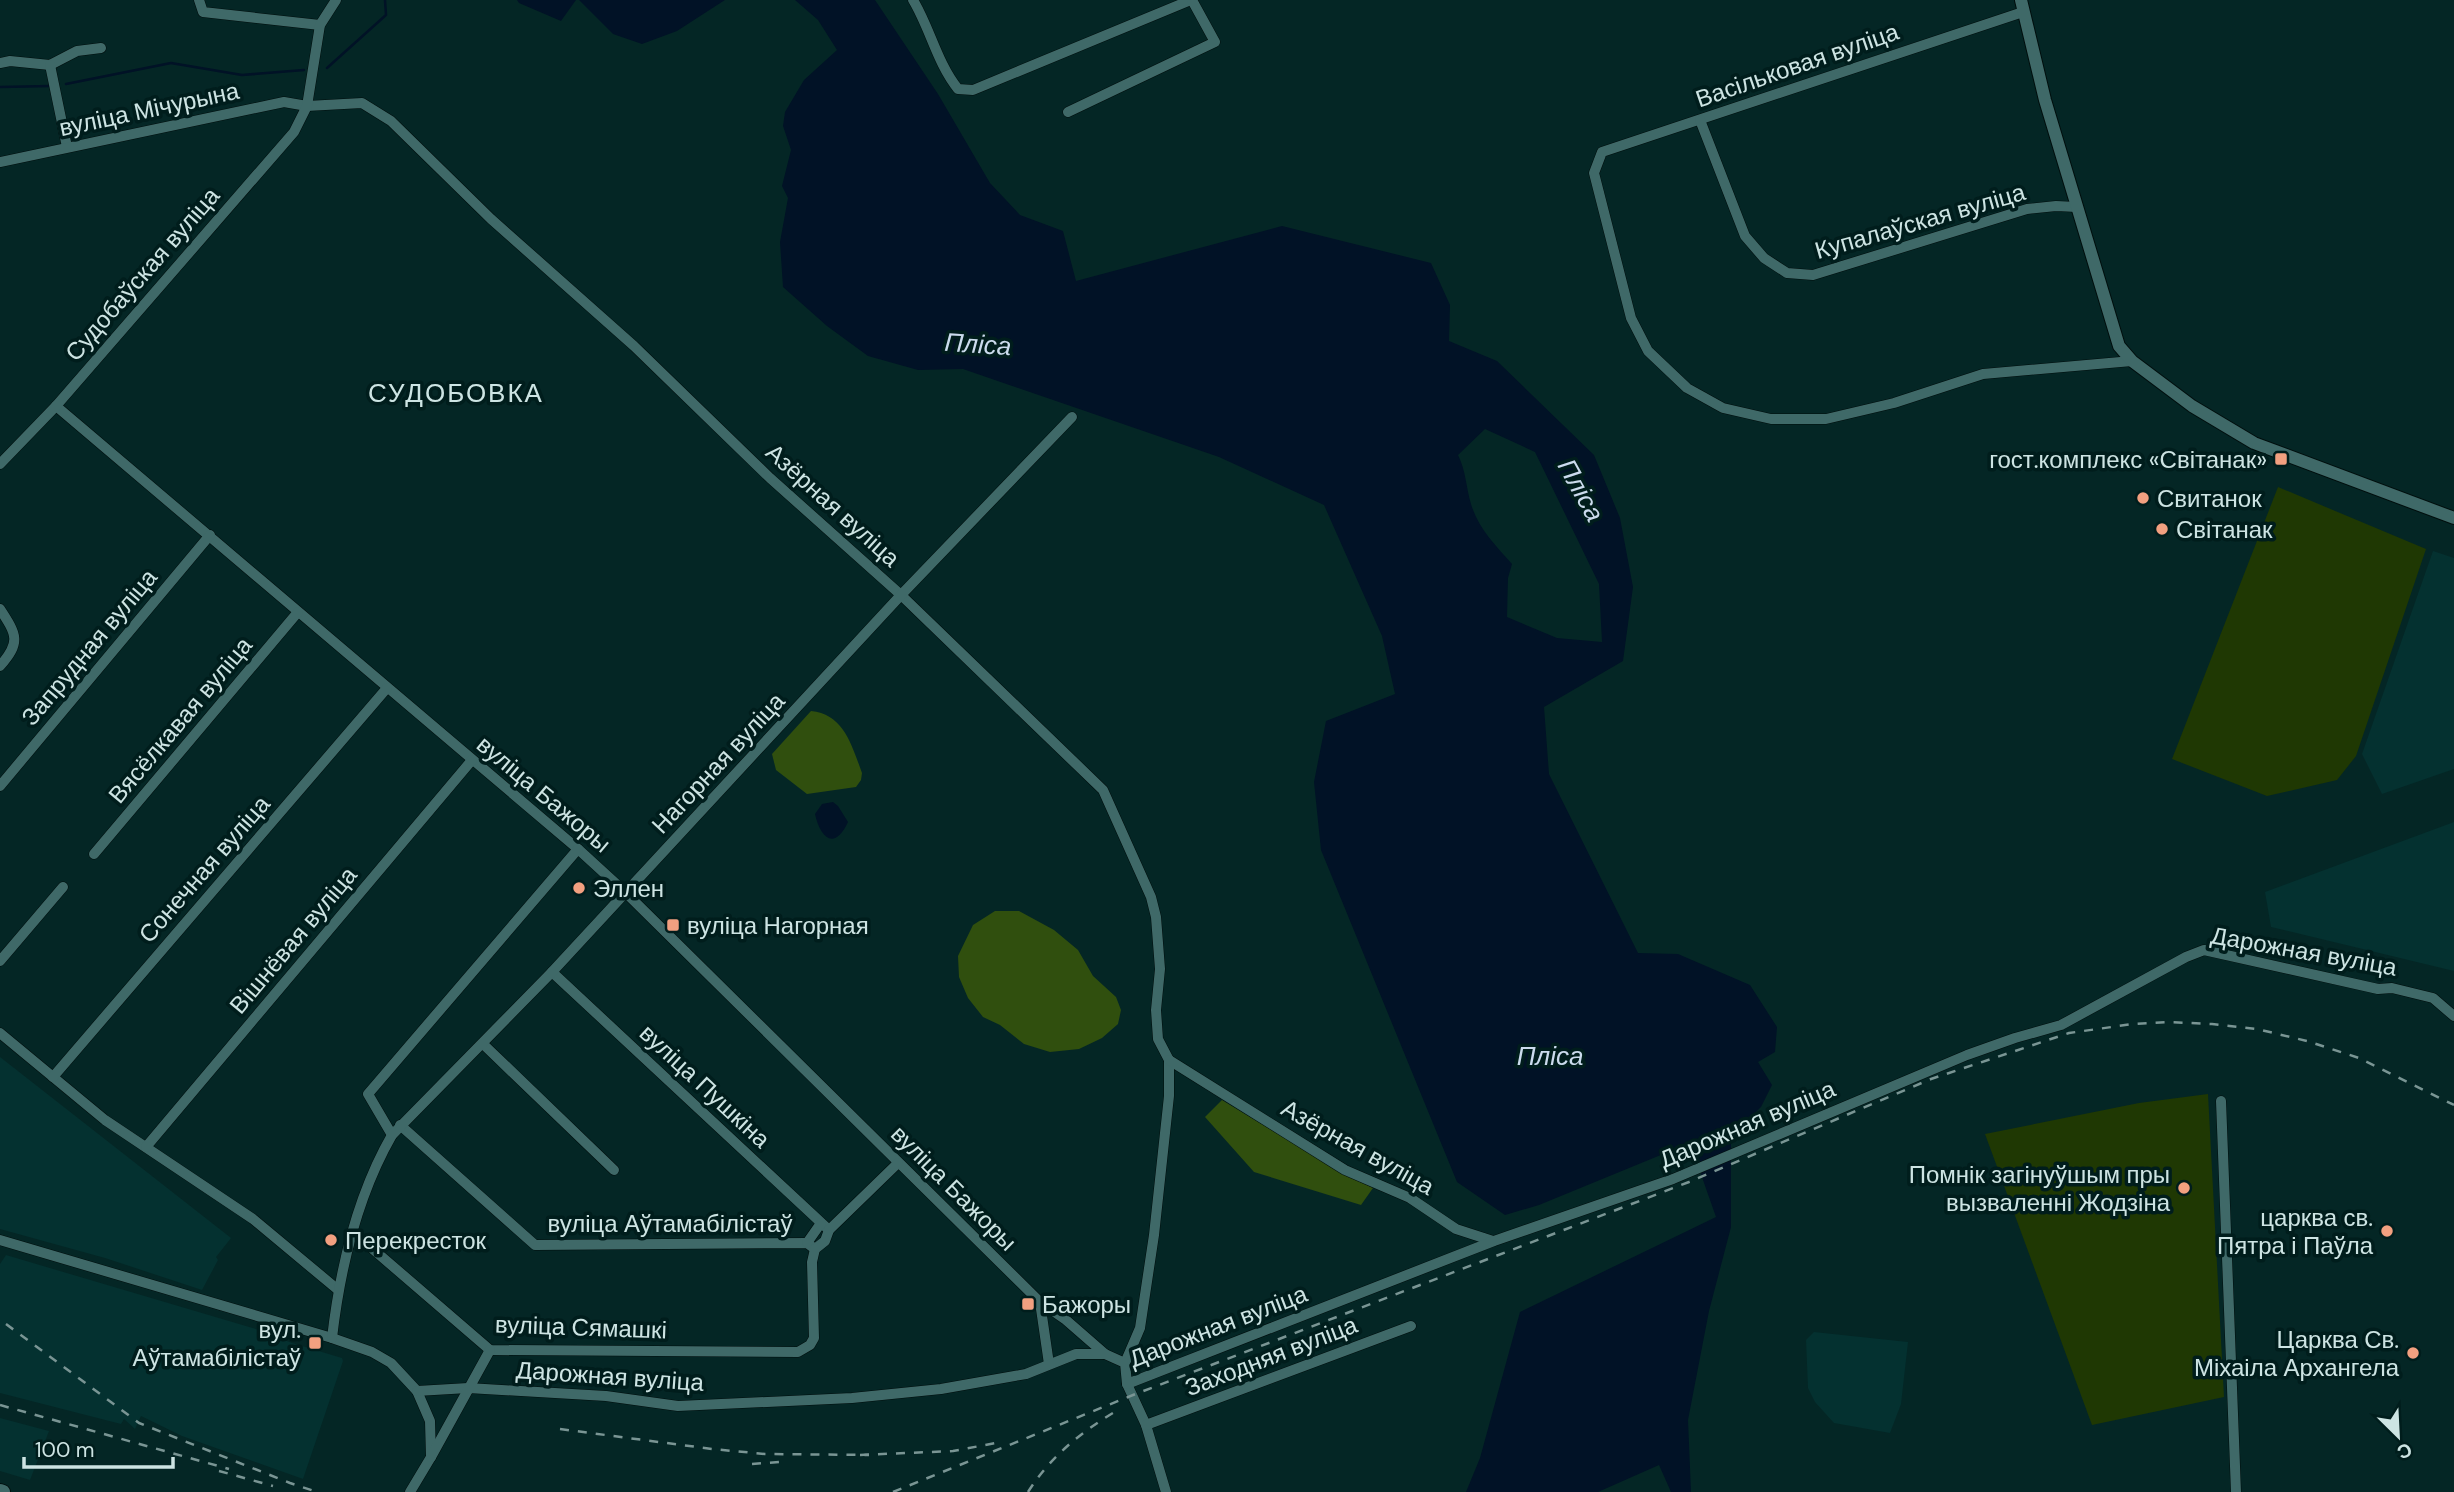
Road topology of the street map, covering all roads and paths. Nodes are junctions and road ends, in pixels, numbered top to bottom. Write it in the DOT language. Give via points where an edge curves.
graph roads {
  1 [pos="199,0"];
  2 [pos="336,0"];
  3 [pos="913,0"];
  4 [pos="1191,0"];
  5 [pos="2022,6"];
  6 [pos="320,25"];
  7 [pos="101,48"];
  8 [pos="0,63"];
  9 [pos="50,65"];
  10 [pos="307,106"];
  11 [pos="1068,112"];
  12 [pos="1700,120"];
  13 [pos="67,147"];
  14 [pos="0,162"];
  15 [pos="2077,207"];
  16 [pos="2132,361"];
  17 [pos="56,406"];
  18 [pos="1072,417"];
  19 [pos="0,464"];
  20 [pos="2454,518"];
  21 [pos="210,535"];
  22 [pos="901,595"];
  23 [pos="0,609"];
  24 [pos="298,612"];
  25 [pos="0,666"];
  26 [pos="387,688"];
  27 [pos="472,760"];
  28 [pos="0,786"];
  29 [pos="578,849"];
  30 [pos="94,854"];
  31 [pos="63,887"];
  32 [pos="625,892"];
  33 [pos="0,961"];
  34 [pos="552,972"];
  35 [pos="2454,1016"];
  36 [pos="0,1034"];
  37 [pos="483,1044"];
  38 [pos="1168,1060"];
  39 [pos="53,1077"];
  40 [pos="2221,1101"];
  41 [pos="400,1125"];
  42 [pos="392,1135"];
  43 [pos="146,1147"];
  44 [pos="898,1163"];
  45 [pos="614,1170"];
  46 [pos="825,1227"];
  47 [pos="353,1232"];
  48 [pos="0,1240"];
  49 [pos="1494,1241"];
  50 [pos="811,1246"];
  51 [pos="337,1289"];
  52 [pos="1040,1302"];
  53 [pos="1411,1325"];
  54 [pos="332,1338"];
  55 [pos="490,1350"];
  56 [pos="1105,1354"];
  57 [pos="1125,1363"];
  58 [pos="1049,1364"];
  59 [pos="1127,1384"];
  60 [pos="468,1388"];
  61 [pos="417,1391"];
  62 [pos="1146,1425"];
  63 [pos="431,1457"];
  64 [pos="410,1492"];
  65 [pos="1166,1492"];
  66 [pos="2236,1492"];
  1 -- 6 [label="street" via="203,12"];
  2 -- 6 [label="street"];
  3 -- 4 [label="street" via="949,78 958,89 972,90"];
  4 -- 11 [label="street" via="1215,42"];
  5 -- 12 [label="street, Васільковая вуліца" via="2006,16"];
  5 -- 15 [label="street"];
  6 -- 10 [label="street, Судобаўская вуліца"];
  7 -- 9 [label="street" via="77,51"];
  8 -- 9 [label="street"];
  9 -- 13 [label="street"];
  10 -- 13 [label="street, вуліца Мічурына" via="284,102"];
  10 -- 17 [label="street, Судобаўская вуліца" via="294,132"];
  10 -- 22 [label="street, Азёрная вуліца" via="362,103 391,121 491,219"];
  12 -- 15 [label="street, Купалаўская вуліца" via="1745,236 1764,258 1787,273 1813,275 2027,209"];
  12 -- 16 [label="street, Васільковая вуліца" via="1602,152 1594,173 1630,318 1648,351 1687,388 1723,408 1771,419 1826,419 1895,403 1983,374"];
  13 -- 14 [label="street, вуліца Мічурына"];
  15 -- 16 [label="street" via="2119,346"];
  16 -- 20 [label="street" via="2192,406 2254,443"];
  17 -- 19 [label="street, Судобаўская вуліца"];
  17 -- 21 [label="street, вуліца Бажоры"];
  18 -- 22 [label="street, Нагорная вуліца"];
  21 -- 24 [label="street, вуліца Бажоры"];
  21 -- 28 [label="street, Запрудная вуліца"];
  22 -- 32 [label="street, Нагорная вуліца"];
  22 -- 38 [label="street, Азёрная вуліца" via="1103,790 1156,917 1158,1040"];
  23 -- 25 [label="street" via="14,631 15,642"];
  24 -- 26 [label="street, вуліца Бажоры"];
  24 -- 30 [label="street, Вясёлкавая вуліца"];
  26 -- 27 [label="street, вуліца Бажоры"];
  26 -- 39 [label="street, Сонечная вуліца"];
  27 -- 29 [label="street, вуліца Бажоры"];
  27 -- 43 [label="street, Вішнёвая вуліца"];
  29 -- 32 [label="street, вуліца Бажоры"];
  29 -- 42 [label="street" via="368,1094"];
  31 -- 33 [label="street"];
  32 -- 34 [label="street, Нагорная вуліца"];
  32 -- 44 [label="street, вуліца Бажоры"];
  34 -- 37 [label="street, Нагорная вуліца"];
  34 -- 46 [label="street, вуліца Пушкіна"];
  35 -- 49 [label="street, Дарожная вуліца" via="2433,998 2204,950 2061,1025 1967,1055 1684,1174"];
  36 -- 39 [label="street"];
  37 -- 41 [label="street, Нагорная вуліца"];
  37 -- 45 [label="street"];
  38 -- 49 [label="street, Азёрная вуліца" via="1345,1170 1410,1198 1455,1228"];
  38 -- 57 [label="street, Азёрная вуліца" via="1169,1096 1150,1261 1140,1328"];
  39 -- 43 [label="street"];
  40 -- 66 [label="street"];
  41 -- 42 [label="street, Нагорная вуліца"];
  41 -- 50 [label="street, вуліца Аўтамабілістаў" via="536,1245"];
  42 -- 47 [label="street, Нагорная вуліца"];
  43 -- 51 [label="street" via="253,1219"];
  44 -- 46 [label="street"];
  44 -- 52 [label="street, вуліца Бажоры"];
  46 -- 50 [label="street"];
  47 -- 51 [label="street, Нагорная вуліца"];
  47 -- 55 [label="street, вуліца Сямашкі"];
  48 -- 54 [label="street"];
  49 -- 59 [label="street, Дарожная вуліца"];
  50 -- 55 [label="street, вуліца Сямашкі" via="814,1338 798,1352"];
  51 -- 54 [label="street, Нагорная вуліца"];
  52 -- 56 [label="street, вуліца Бажоры"];
  52 -- 58 [label="street"];
  53 -- 62 [label="street, Заходняя вуліца"];
  54 -- 61 [label="street" via="391,1363"];
  55 -- 60 [label="street"];
  56 -- 57 [label="street, Дарожная вуліца"];
  56 -- 58 [label="street, Дарожная вуліца" via="1076,1353"];
  57 -- 59 [label="street, Дарожная вуліца"];
  58 -- 60 [label="street, Дарожная вуліца" via="1026,1374 903,1394 691,1406"];
  59 -- 62 [label="street"];
  60 -- 61 [label="street, Дарожная вуліца"];
  60 -- 63 [label="street"];
  61 -- 63 [label="street" via="430,1421"];
  62 -- 65 [label="street"];
  63 -- 64 [label="street"];
}
